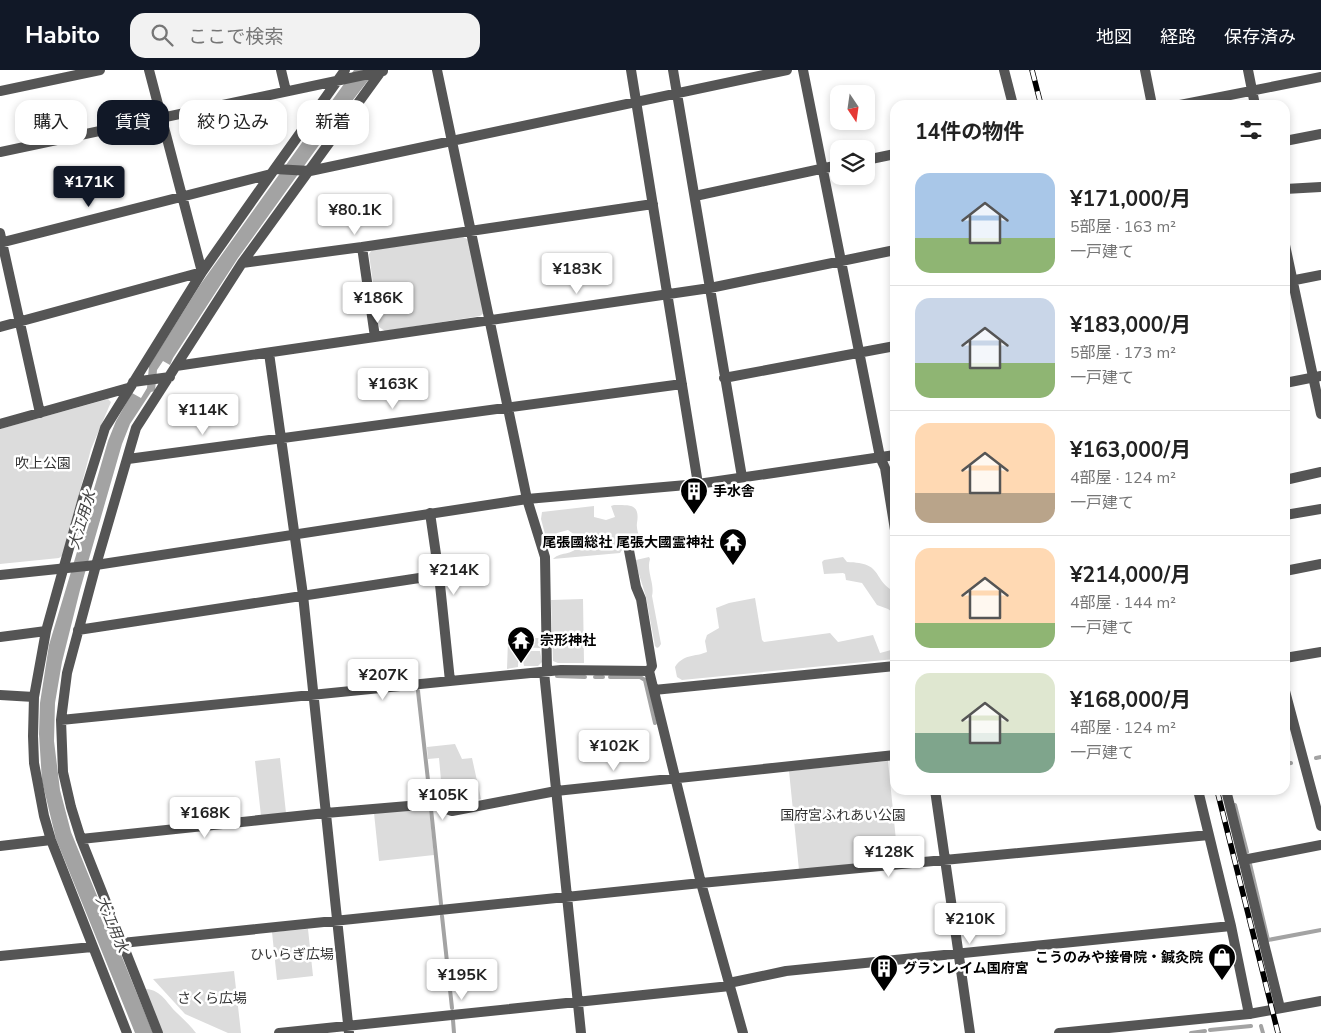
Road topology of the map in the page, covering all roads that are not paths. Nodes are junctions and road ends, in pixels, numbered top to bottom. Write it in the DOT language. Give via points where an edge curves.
graph roads {
  1 [pos="100,70"];
  2 [pos="148,70"];
  3 [pos="281,70"];
  4 [pos="437,70"];
  5 [pos="631,70"];
  6 [pos="674,70"];
  7 [pos="787,70"];
  8 [pos="803,70"];
  9 [pos="1004,70"];
  10 [pos="1145,70"];
  11 [pos="1248,70"];
  12 [pos="381,71"];
  13 [pos="344,76"];
  14 [pos="1321,77"];
  15 [pos="1252,90"];
  16 [pos="0,91"];
  17 [pos="286,91"];
  18 [pos="678,93"];
  19 [pos="156,100"];
  20 [pos="1012,100"];
  21 [pos="1151,100"];
  22 [pos="1204,100"];
  23 [pos="1254,100"];
  24 [pos="637,101"];
  25 [pos="169,115"];
  26 [pos="97,131"];
  27 [pos="1321,134"];
  28 [pos="452,140"];
  29 [pos="1290,140"];
  30 [pos="168,145"];
  31 [pos="0,152"];
  32 [pos="890,155"];
  33 [pos="875,158"];
  34 [pos="830,167"];
  35 [pos="822,169"];
  36 [pos="276,171"];
  37 [pos="308,171"];
  38 [pos="1321,187"];
  39 [pos="1290,189"];
  40 [pos="695,196"];
  41 [pos="182,197"];
  42 [pos="653,204"];
  43 [pos="471,230"];
  44 [pos="1,240"];
  45 [pos="362,248"];
  46 [pos="890,251"];
  47 [pos="841,261"];
  48 [pos="242,263"];
  49 [pos="202,272"];
  50 [pos="1321,275"];
  51 [pos="1290,281"];
  52 [pos="1290,284"];
  53 [pos="710,288"];
  54 [pos="668,294"];
  55 [pos="20,321"];
  56 [pos="490,321"];
  57 [pos="0,327"];
  58 [pos="375,337"];
  59 [pos="890,347"];
  60 [pos="269,353"];
  61 [pos="859,354"];
  62 [pos="176,366"];
  63 [pos="167,377"];
  64 [pos="1317,377"];
  65 [pos="724,378"];
  66 [pos="1290,382"];
  67 [pos="134,384"];
  68 [pos="682,384"];
  69 [pos="508,406"];
  70 [pos="40,413"];
  71 [pos="1321,414"];
  72 [pos="0,424"];
  73 [pos="281,438"];
  74 [pos="890,456"];
  75 [pos="880,457"];
  76 [pos="128,459"];
  77 [pos="1321,472"];
  78 [pos="742,477"];
  79 [pos="1290,479"];
  80 [pos="698,484"];
  81 [pos="527,499"];
  82 [pos="890,499"];
  83 [pos="1321,509"];
  84 [pos="430,513"];
  85 [pos="1290,514"];
  86 [pos="295,534"];
  87 [pos="627,540"];
  88 [pos="1321,564"];
  89 [pos="94,565"];
  90 [pos="66,568"];
  91 [pos="1290,570"];
  92 [pos="0,575"];
  93 [pos="439,575"];
  94 [pos="303,595"];
  95 [pos="78,630"];
  96 [pos="46,632"];
  97 [pos="0,637"];
  98 [pos="1321,652"];
  99 [pos="1290,657"];
  100 [pos="890,666"];
  101 [pos="649,671"];
  102 [pos="546,672"];
  103 [pos="450,681"];
  104 [pos="654,690"];
  105 [pos="314,695"];
  106 [pos="0,696"];
  107 [pos="34,697"];
  108 [pos="1290,710"];
  109 [pos="61,720"];
  110 [pos="890,756"];
  111 [pos="675,777"];
  112 [pos="556,791"];
  113 [pos="936,795"];
  114 [pos="1199,795"];
  115 [pos="1227,795"];
  116 [pos="326,813"];
  117 [pos="1321,826"];
  118 [pos="1209,836"];
  119 [pos="81,839"];
  120 [pos="51,840"];
  121 [pos="1321,845"];
  122 [pos="0,846"];
  123 [pos="945,860"];
  124 [pos="1243,860"];
  125 [pos="701,883"];
  126 [pos="567,898"];
  127 [pos="337,921"];
  128 [pos="1231,926"];
  129 [pos="122,944"];
  130 [pos="92,947"];
  131 [pos="958,953"];
  132 [pos="0,956"];
  133 [pos="730,984"];
  134 [pos="1321,1001"];
  135 [pos="578,1002"];
  136 [pos="1280,1008"];
  137 [pos="1249,1014"];
  138 [pos="349,1029"];
  139 [pos="1105,1031"];
  140 [pos="128,1033"];
  141 [pos="158,1033"];
  142 [pos="279,1033"];
  143 [pos="581,1033"];
  144 [pos="743,1033"];
  145 [pos="970,1033"];
  146 [pos="1059,1033"];
  1 -- 16 [label="street"];
  2 -- 19 [label="street"];
  3 -- 17 [label="street"];
  4 -- 28 [label="street"];
  5 -- 24 [label="street"];
  6 -- 18 [label="street"];
  7 -- 18 [label="street"];
  8 -- 35 [label="street"];
  9 -- 20 [label="street"];
  10 -- 21 [label="street"];
  11 -- 15 [label="street"];
  12 -- 13 [label="street"];
  12 -- 37 [label="street"];
  13 -- 17 [label="street"];
  13 -- 36 [label="street"];
  14 -- 15 [label="street"];
  15 -- 22 [label="street"];
  15 -- 23 [label="street"];
  17 -- 25 [label="street"];
  18 -- 24 [label="street"];
  18 -- 40 [label="street"];
  24 -- 28 [label="street"];
  24 -- 42 [label="street"];
  26 -- 31 [label="street"];
  27 -- 29 [label="street"];
  28 -- 37 [label="street"];
  28 -- 43 [label="street"];
  30 -- 41 [label="street"];
  32 -- 33 [label="street"];
  34 -- 35 [label="street"];
  35 -- 40 [label="street"];
  35 -- 47 [label="street"];
  36 -- 37 [label="street"];
  36 -- 41 [label="street"];
  36 -- 49 [label="street"];
  37 -- 48 [label="street"];
  38 -- 39 [label="street"];
  40 -- 53 [label="street"];
  41 -- 44 [label="street"];
  41 -- 49 [label="street"];
  42 -- 43 [label="street"];
  42 -- 54 [label="street"];
  43 -- 45 [label="street"];
  43 -- 56 [label="street"];
  44 -- 55 [label="street"];
  45 -- 48 [label="street"];
  45 -- 58 [label="street"];
  46 -- 47 [label="street"];
  47 -- 53 [label="street"];
  47 -- 61 [label="street"];
  48 -- 62 [label="street"];
  49 -- 55 [label="street"];
  49 -- 67 [label="street"];
  50 -- 51 [label="street"];
  52 -- 64 [label="street"];
  53 -- 54 [label="street"];
  53 -- 65 [label="street"];
  54 -- 56 [label="street"];
  54 -- 68 [label="street"];
  55 -- 57 [label="street"];
  55 -- 70 [label="street"];
  56 -- 58 [label="street"];
  56 -- 69 [label="street"];
  58 -- 60 [label="street"];
  59 -- 61 [label="street"];
  60 -- 62 [label="street"];
  60 -- 73 [label="street"];
  61 -- 65 [label="street"];
  61 -- 75 [label="street"];
  62 -- 63 [label="street"];
  63 -- 67 [label="street"];
  63 -- 76 [label="street" via="136,428"];
  64 -- 66 [label="street"];
  64 -- 71 [label="street"];
  65 -- 78 [label="street"];
  67 -- 70 [label="street"];
  67 -- 90 [label="street" via="105,428"];
  68 -- 69 [label="street"];
  68 -- 80 [label="street"];
  69 -- 73 [label="street"];
  69 -- 81 [label="street"];
  70 -- 72 [label="street"];
  73 -- 76 [label="street"];
  73 -- 86 [label="street"];
  74 -- 75 [label="street"];
  75 -- 78 [label="street"];
  75 -- 82 [label="street"];
  76 -- 89 [label="street"];
  77 -- 79 [label="street"];
  78 -- 80 [label="street"];
  80 -- 81 [label="street"];
  81 -- 84 [label="street"];
  81 -- 102 [label="street" via="544,557"];
  83 -- 85 [label="street"];
  84 -- 86 [label="street"];
  84 -- 93 [label="street"];
  86 -- 89 [label="street"];
  86 -- 94 [label="street"];
  87 -- 101 [label="street" via="641,599 652,666"];
  88 -- 91 [label="street"];
  89 -- 90 [label="street"];
  89 -- 95 [label="street"];
  90 -- 92 [label="street"];
  90 -- 96 [label="street"];
  93 -- 94 [label="street"];
  93 -- 103 [label="street"];
  94 -- 95 [label="street"];
  94 -- 105 [label="street"];
  95 -- 109 [label="street" via="67,673"];
  96 -- 97 [label="street"];
  96 -- 107 [label="street"];
  98 -- 99 [label="street"];
  100 -- 104 [label="street"];
  101 -- 102 [label="street"];
  101 -- 104 [label="street"];
  102 -- 103 [label="street"];
  102 -- 112 [label="street"];
  103 -- 105 [label="street"];
  104 -- 111 [label="street"];
  105 -- 109 [label="street"];
  105 -- 116 [label="street"];
  106 -- 107 [label="street"];
  107 -- 120 [label="street" via="32,736 35,772"];
  108 -- 117 [label="street"];
  109 -- 119 [label="street" via="63,772"];
  110 -- 111 [label="street"];
  111 -- 112 [label="street"];
  111 -- 125 [label="street"];
  112 -- 116 [label="street" via="452,811 432,804"];
  112 -- 126 [label="street"];
  113 -- 123 [label="street"];
  114 -- 118 [label="street"];
  115 -- 124 [label="street"];
  116 -- 119 [label="street"];
  116 -- 127 [label="street"];
  118 -- 123 [label="street"];
  118 -- 128 [label="street"];
  119 -- 129 [label="street"];
  120 -- 122 [label="street"];
  120 -- 130 [label="street"];
  121 -- 124 [label="street"];
  123 -- 125 [label="street"];
  123 -- 131 [label="street"];
  124 -- 136 [label="street"];
  125 -- 126 [label="street"];
  125 -- 133 [label="street"];
  126 -- 127 [label="street"];
  126 -- 135 [label="street"];
  127 -- 129 [label="street"];
  127 -- 138 [label="street"];
  128 -- 131 [label="street"];
  128 -- 137 [label="street"];
  129 -- 141 [label="street"];
  130 -- 132 [label="street"];
  130 -- 140 [label="street"];
  131 -- 133 [label="street" via="786,971"];
  131 -- 145 [label="street"];
  133 -- 135 [label="street"];
  133 -- 144 [label="street"];
  134 -- 136 [label="street"];
  135 -- 138 [label="street"];
  135 -- 143 [label="street"];
  136 -- 137 [label="street"];
  137 -- 139 [label="street"];
  138 -- 142 [label="street"];
  139 -- 146 [label="street"];
}
